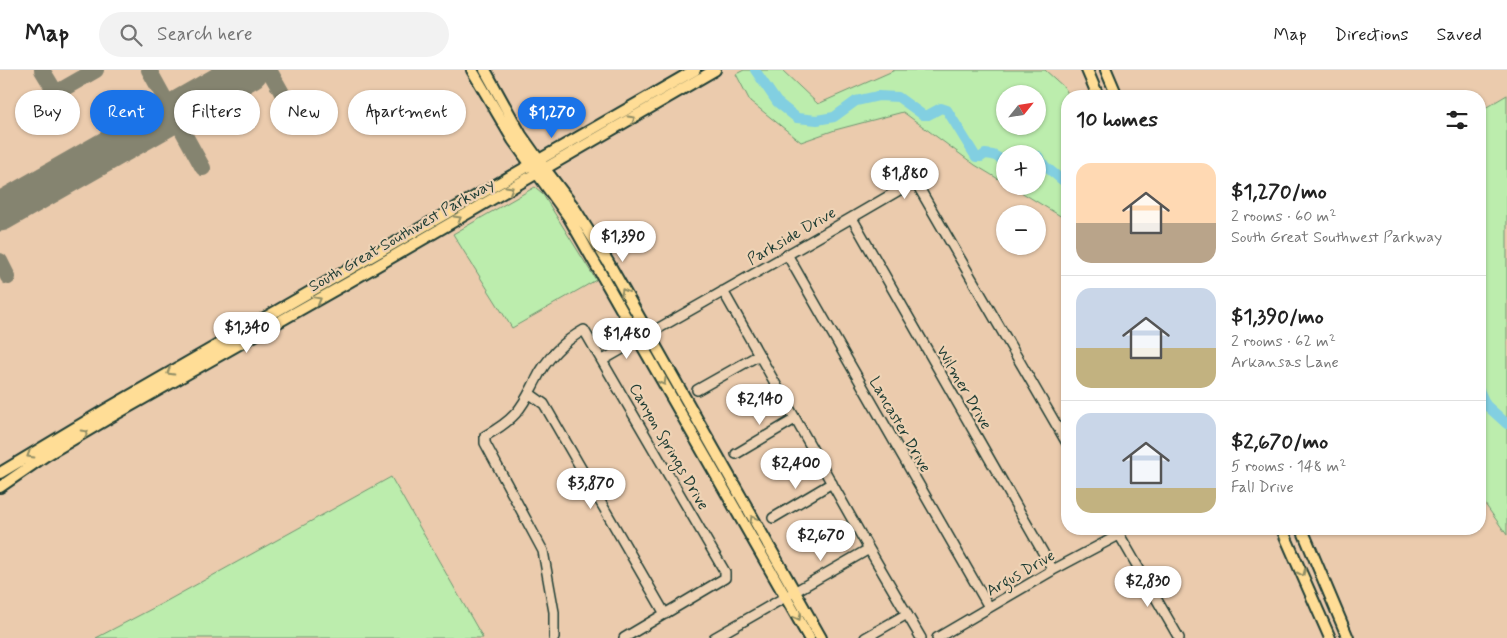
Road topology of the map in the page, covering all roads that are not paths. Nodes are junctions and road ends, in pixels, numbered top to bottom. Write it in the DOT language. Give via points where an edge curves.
graph roads {
  1 [pos="472,70"];
  2 [pos="485,70"];
  3 [pos="695,70"];
  4 [pos="715,70"];
  5 [pos="1087,70"];
  6 [pos="1106,70"];
  7 [pos="1095,90"];
  8 [pos="1115,90"];
  9 [pos="538,167"];
  10 [pos="852,218"];
  11 [pos="440,223"];
  12 [pos="788,256"];
  13 [pos="342,272"];
  14 [pos="349,282"];
  15 [pos="723,291"];
  16 [pos="644,337"];
  17 [pos="759,355"];
  18 [pos="603,360"];
  19 [pos="697,390"];
  20 [pos="530,394"];
  21 [pos="795,419"];
  22 [pos="1061,433"];
  23 [pos="736,454"];
  24 [pos="0,473"];
  25 [pos="832,484"];
  26 [pos="0,487"];
  27 [pos="773,518"];
  28 [pos="1113,535"];
  29 [pos="1120,535"];
  30 [pos="1285,535"];
  31 [pos="1305,535"];
  32 [pos="869,549"];
  33 [pos="1053,570"];
  34 [pos="790,594"];
  35 [pos="989,607"];
  36 [pos="665,614"];
  37 [pos="907,614"];
  38 [pos="554,638"];
  39 [pos="624,638"];
  40 [pos="714,638"];
  41 [pos="809,638"];
  42 [pos="821,638"];
  43 [pos="865,638"];
  44 [pos="921,638"];
  45 [pos="937,638"];
  46 [pos="1179,638"];
  47 [pos="1330,638"];
  48 [pos="1348,638"];
  1 -- 9 [label="main road" via="513,140"];
  2 -- 9 [label="main road"];
  3 -- 9 [label="main road, South Great Southwest Parkway"];
  9 -- 4 [label="main road, South Great Southwest Parkway, one-way"];
  5 -- 7 [label="main road"];
  6 -- 8 [label="main road"];
  9 -- 11 [label="main road, South Great Southwest Parkway"];
  9 -- 16 [label="main road" via="574,206 608,262"];
  10 -- 12 [label="street, Parkside Drive"];
  10 -- 22 [label="street, Parkside Drive" via="906,186 918,186"];
  10 -- 33 [label="street, Wilmer Drive"];
  11 -- 13 [label="main road, South Great Southwest Parkway"];
  11 -- 14 [label="main road, South Great Southwest Parkway"];
  12 -- 15 [label="street, Parkside Drive"];
  12 -- 35 [label="street, Lancaster Drive"];
  13 -- 14 [label="main road"];
  13 -- 24 [label="main road, South Great Southwest Parkway, one-way"];
  26 -- 14 [label="main road, South Great Southwest Parkway, one-way" via="45,456"];
  15 -- 16 [label="street, Parkside Drive"];
  15 -- 17 [label="street"];
  16 -- 18 [label="street, Parkside Drive"];
  16 -- 34 [label="main road"];
  17 -- 19 [label="street"];
  17 -- 21 [label="street"];
  18 -- 20 [label="street, Canyon Springs Drive" via="584,330 549,359"];
  18 -- 36 [label="street, Canyon Springs Drive" via="725,572 725,578"];
  20 -- 36 [label="street" via="544,404"];
  20 -- 38 [label="street" via="516,413 485,436 485,443 542,552 554,612"];
  21 -- 23 [label="street"];
  21 -- 25 [label="street"];
  25 -- 27 [label="street"];
  25 -- 32 [label="street"];
  28 -- 33 [label="street, Argus Drive"];
  29 -- 46 [label="street"];
  30 -- 47 [label="main road, one-way"];
  31 -- 48 [label="main road"];
  32 -- 34 [label="street"];
  32 -- 37 [label="street"];
  33 -- 35 [label="street, Argus Drive"];
  34 -- 40 [label="street"];
  34 -- 41 [label="main road, one-way"];
  34 -- 42 [label="main road"];
  35 -- 45 [label="street, Argus Drive"];
  36 -- 39 [label="street"];
  37 -- 43 [label="street"];
  37 -- 44 [label="street"];
}
